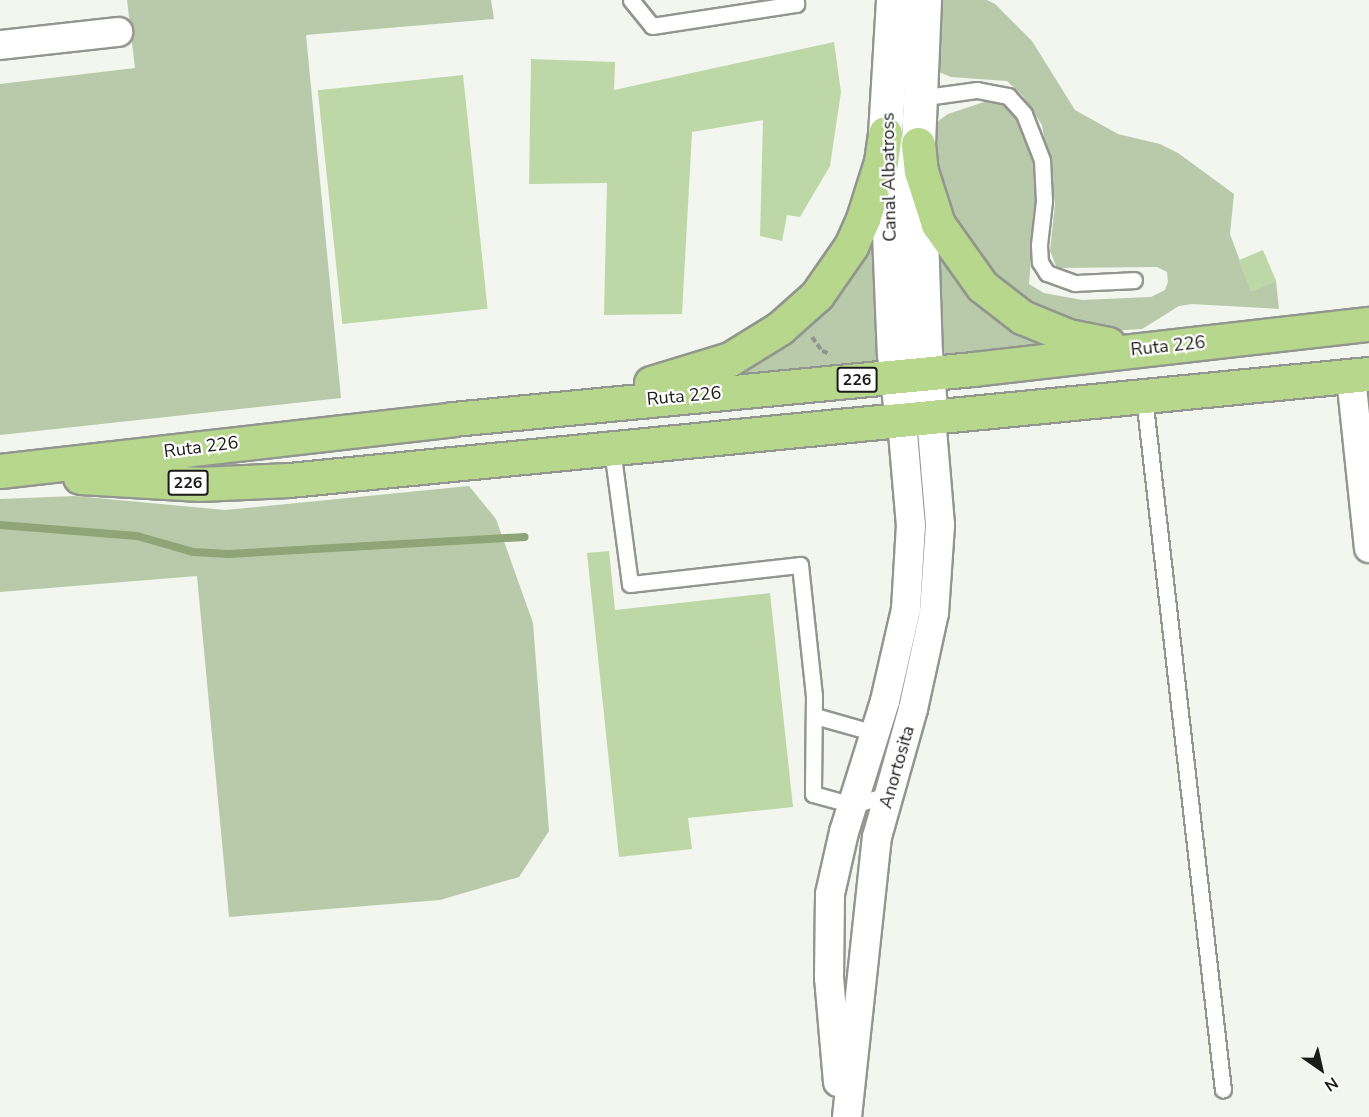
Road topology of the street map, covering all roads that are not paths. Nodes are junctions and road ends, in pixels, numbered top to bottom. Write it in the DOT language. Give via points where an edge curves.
graph roads {
  1 [pos="631,0"];
  2 [pos="796,0"];
  3 [pos="893,0"];
  4 [pos="924,0"];
  5 [pos="118,32"];
  6 [pos="0,45"];
  7 [pos="919,98"];
  8 [pos="885,132"];
  9 [pos="918,144"];
  10 [pos="1134,280"];
  11 [pos="1369,324"];
  12 [pos="1155,346"];
  13 [pos="910,363"];
  14 [pos="1360,376"];
  15 [pos="1144,397"];
  16 [pos="560,408"];
  17 [pos="917,420"];
  18 [pos="612,449"];
  19 [pos="0,472"];
  20 [pos="1369,548"];
  21 [pos="815,716"];
  22 [pos="875,734"];
  23 [pos="888,795"];
  24 [pos="853,806"];
  25 [pos="1222,1090"];
  26 [pos="846,1117"];
  1 -- 2 [label="lane" via="652,26 796,4"];
  3 -- 8 [label="street, Canal Albatross"];
  4 -- 7 [label="street, Canal Albatross"];
  5 -- 6 [label="street"];
  7 -- 9 [label="street, Canal Albatross"];
  7 -- 10 [label="lane" via="977,90 1008,96 1024,114 1042,160 1044,201 1039,245 1040,262 1047,273 1075,283"];
  8 -- 13 [label="street, Canal Albatross"];
  8 -- 16 [label="main road" via="873,191 850,246 826,284 796,315 756,344 714,366"];
  9 -- 12 [label="main road" via="921,171 938,224 968,271 990,294 1022,317 1068,336 1097,343"];
  9 -- 13 [label="street, Canal Albatross"];
  11 -- 12 [label="main road, Ruta 226 / 226"];
  12 -- 13 [label="main road, Ruta 226 / 226"];
  13 -- 16 [label="main road, Ruta 226 / 226"];
  13 -- 17 [label="street"];
  14 -- 15 [label="main road, Ruta 226 / 226"];
  14 -- 20 [label="street"];
  15 -- 17 [label="main road, Ruta 226 / 226"];
  15 -- 25 [label="lane"];
  16 -- 19 [label="main road, Ruta 226 / 226"];
  17 -- 18 [label="main road, Ruta 226 / 226"];
  17 -- 22 [label="street, Anortosita" via="911,564 897,653"];
  17 -- 23 [label="street, Anortosita" via="940,525 938,578 925,659"];
  18 -- 19 [label="main road, Ruta 226 / 226" via="246,483 200,484"];
  18 -- 21 [label="lane" via="630,584 800,565"];
  21 -- 22 [label="lane"];
  21 -- 24 [label="lane" via="813,794"];
  22 -- 24 [label="street, Anortosita"];
  23 -- 24 [label="lane"];
  23 -- 26 [label="street, Anortosita" via="870,882"];
  24 -- 26 [label="street, Anortosita" via="836,865 828,924 837,1072"];
}
